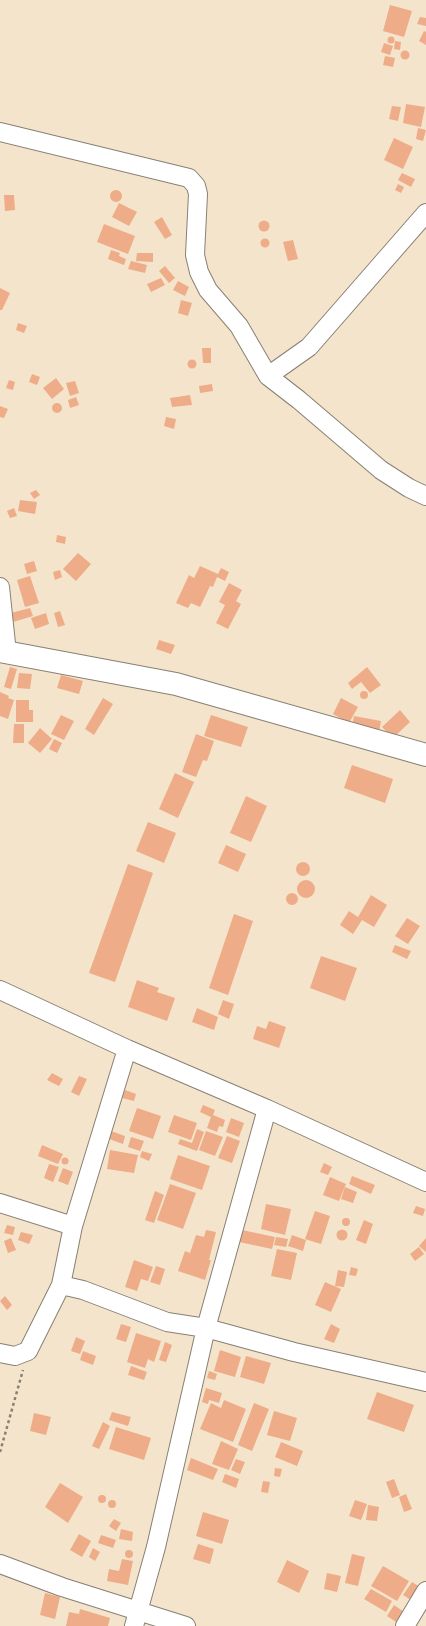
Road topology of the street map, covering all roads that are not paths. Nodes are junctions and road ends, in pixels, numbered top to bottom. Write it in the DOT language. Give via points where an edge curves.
graph roads {
  1 [pos="0,132"];
  2 [pos="426,213"];
  3 [pos="268,376"];
  4 [pos="426,496"];
  5 [pos="0,587"];
  6 [pos="4,652"];
  7 [pos="426,755"];
  8 [pos="0,990"];
  9 [pos="127,1049"];
  10 [pos="267,1109"];
  11 [pos="426,1182"];
  12 [pos="0,1202"];
  13 [pos="73,1226"];
  14 [pos="61,1285"];
  15 [pos="206,1328"];
  16 [pos="0,1353"];
  17 [pos="426,1382"];
  18 [pos="0,1564"];
  19 [pos="426,1591"];
  20 [pos="136,1619"];
  21 [pos="186,1626"];
  22 [pos="405,1626"];
  1 -- 3 [label="street" via="183,175 193,181 198,194 195,255 199,272 208,290 239,326"];
  2 -- 3 [label="street" via="309,347"];
  3 -- 4 [label="street" via="300,400 381,470"];
  5 -- 6 [label="street"];
  6 -- 7 [label="main road" via="176,684"];
  8 -- 9 [label="street"];
  9 -- 10 [label="street"];
  9 -- 13 [label="street"];
  10 -- 11 [label="street"];
  10 -- 15 [label="street"];
  12 -- 13 [label="street"];
  13 -- 14 [label="street"];
  14 -- 15 [label="street" via="83,1290 167,1322"];
  14 -- 16 [label="street" via="28,1352 15,1356"];
  15 -- 17 [label="street" via="294,1352"];
  15 -- 20 [label="street" via="156,1547"];
  18 -- 20 [label="street"];
  19 -- 22 [label="street"];
  20 -- 21 [label="street"];
}
